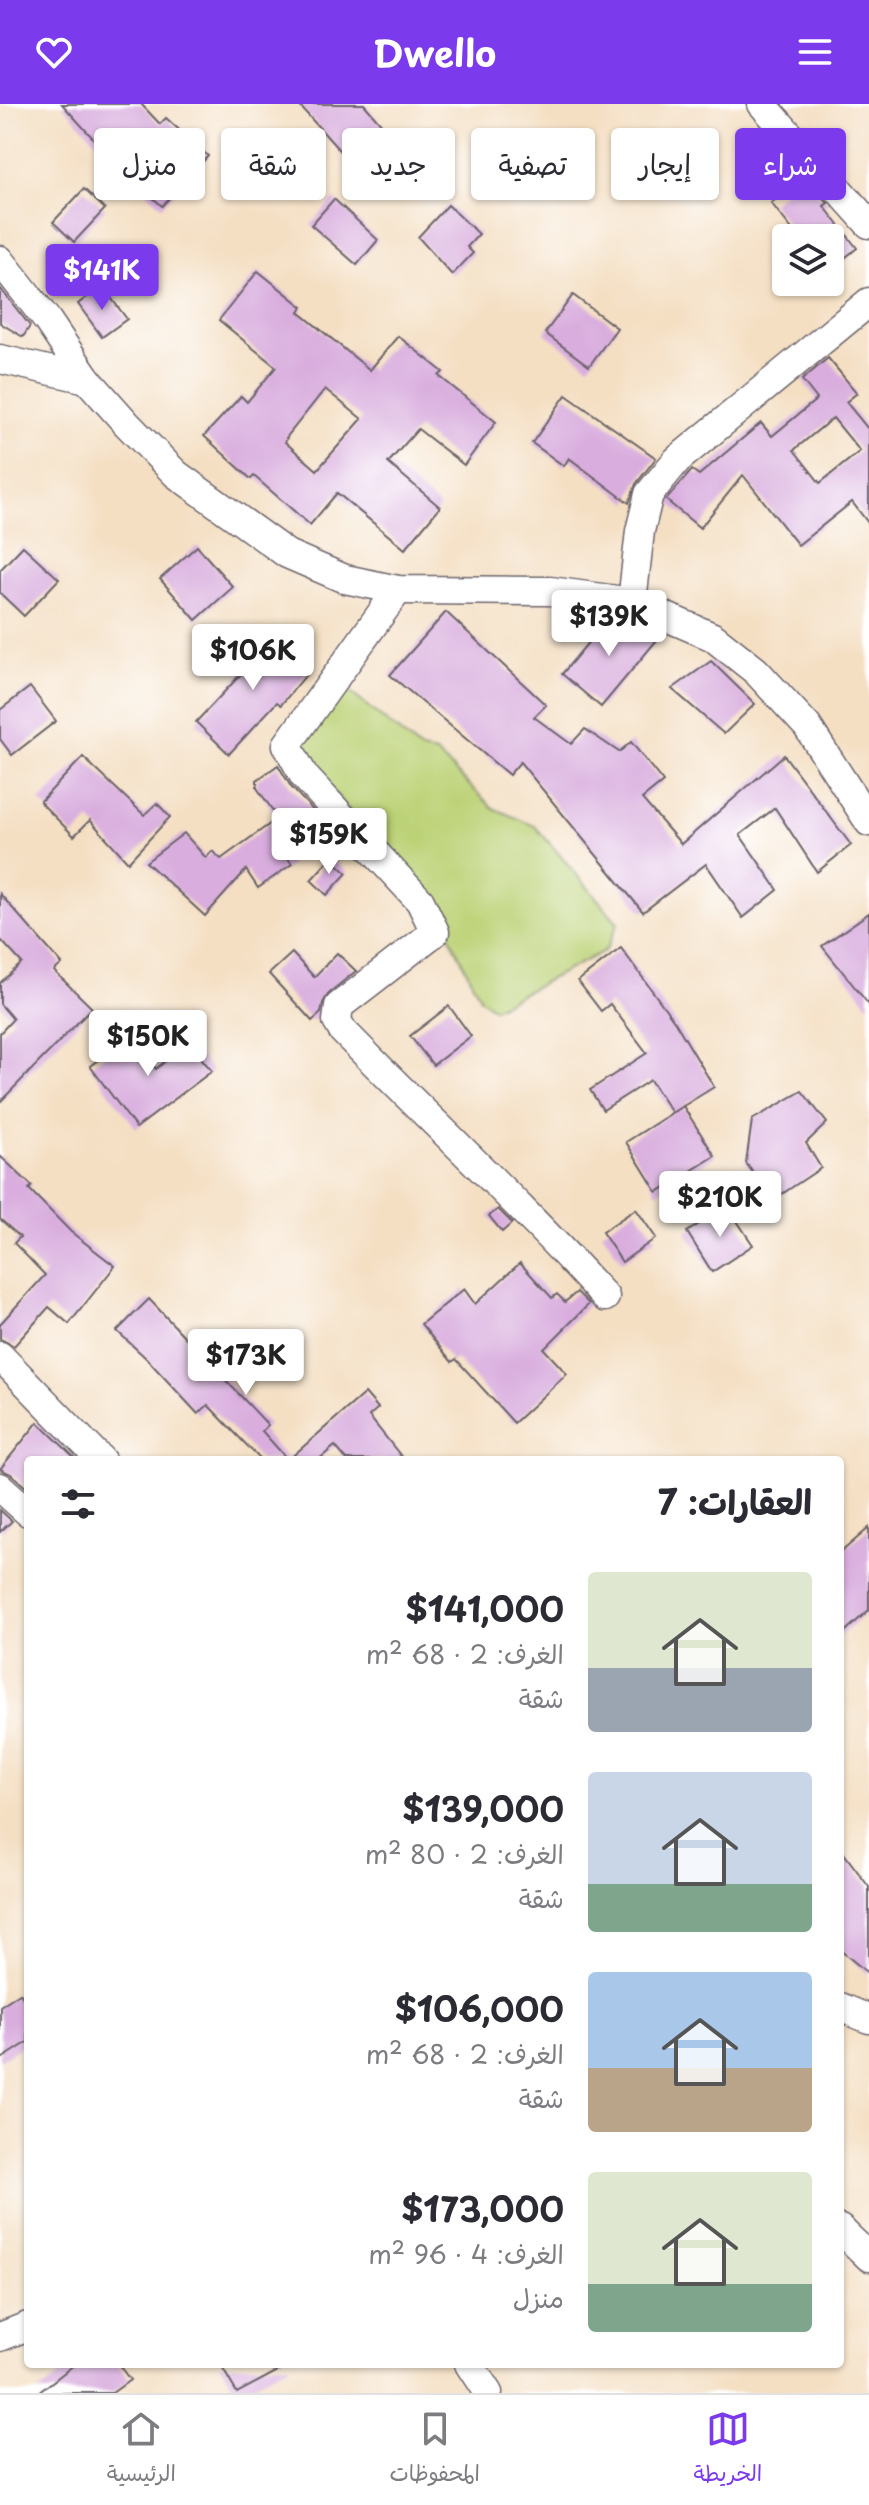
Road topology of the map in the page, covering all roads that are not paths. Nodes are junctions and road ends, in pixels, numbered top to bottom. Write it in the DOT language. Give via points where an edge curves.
graph roads {
  1 [pos="762,104"];
  2 [pos="869,224"];
  3 [pos="0,260"];
  4 [pos="869,302"];
  5 [pos="0,359"];
  6 [pos="87,379"];
  7 [pos="398,590"];
  8 [pos="632,602"];
  9 [pos="869,822"];
  10 [pos="605,1297"];
  11 [pos="0,1356"];
  12 [pos="97,1456"];
  13 [pos="0,1487"];
  14 [pos="24,1508"];
  15 [pos="844,2009"];
  16 [pos="869,2019"];
  17 [pos="844,2233"];
  18 [pos="869,2257"];
  19 [pos="24,2328"];
  20 [pos="0,2337"];
  21 [pos="472,2368"];
  22 [pos="488,2393"];
  1 -- 2 [label="street"];
  3 -- 6 [label="street"];
  4 -- 8 [label="street" via="677,460 649,494"];
  5 -- 6 [label="street"];
  6 -- 7 [label="street" via="176,474 287,554 345,579"];
  7 -- 8 [label="street" via="550,591"];
  7 -- 10 [label="street" via="287,745 304,776 420,901 435,932 339,1006 337,1021"];
  8 -- 9 [label="street" via="713,637 756,671 807,726"];
  11 -- 12 [label="street"];
  13 -- 14 [label="street"];
  15 -- 16 [label="street"];
  17 -- 18 [label="street"];
  19 -- 20 [label="street"];
  21 -- 22 [label="street"];
}
